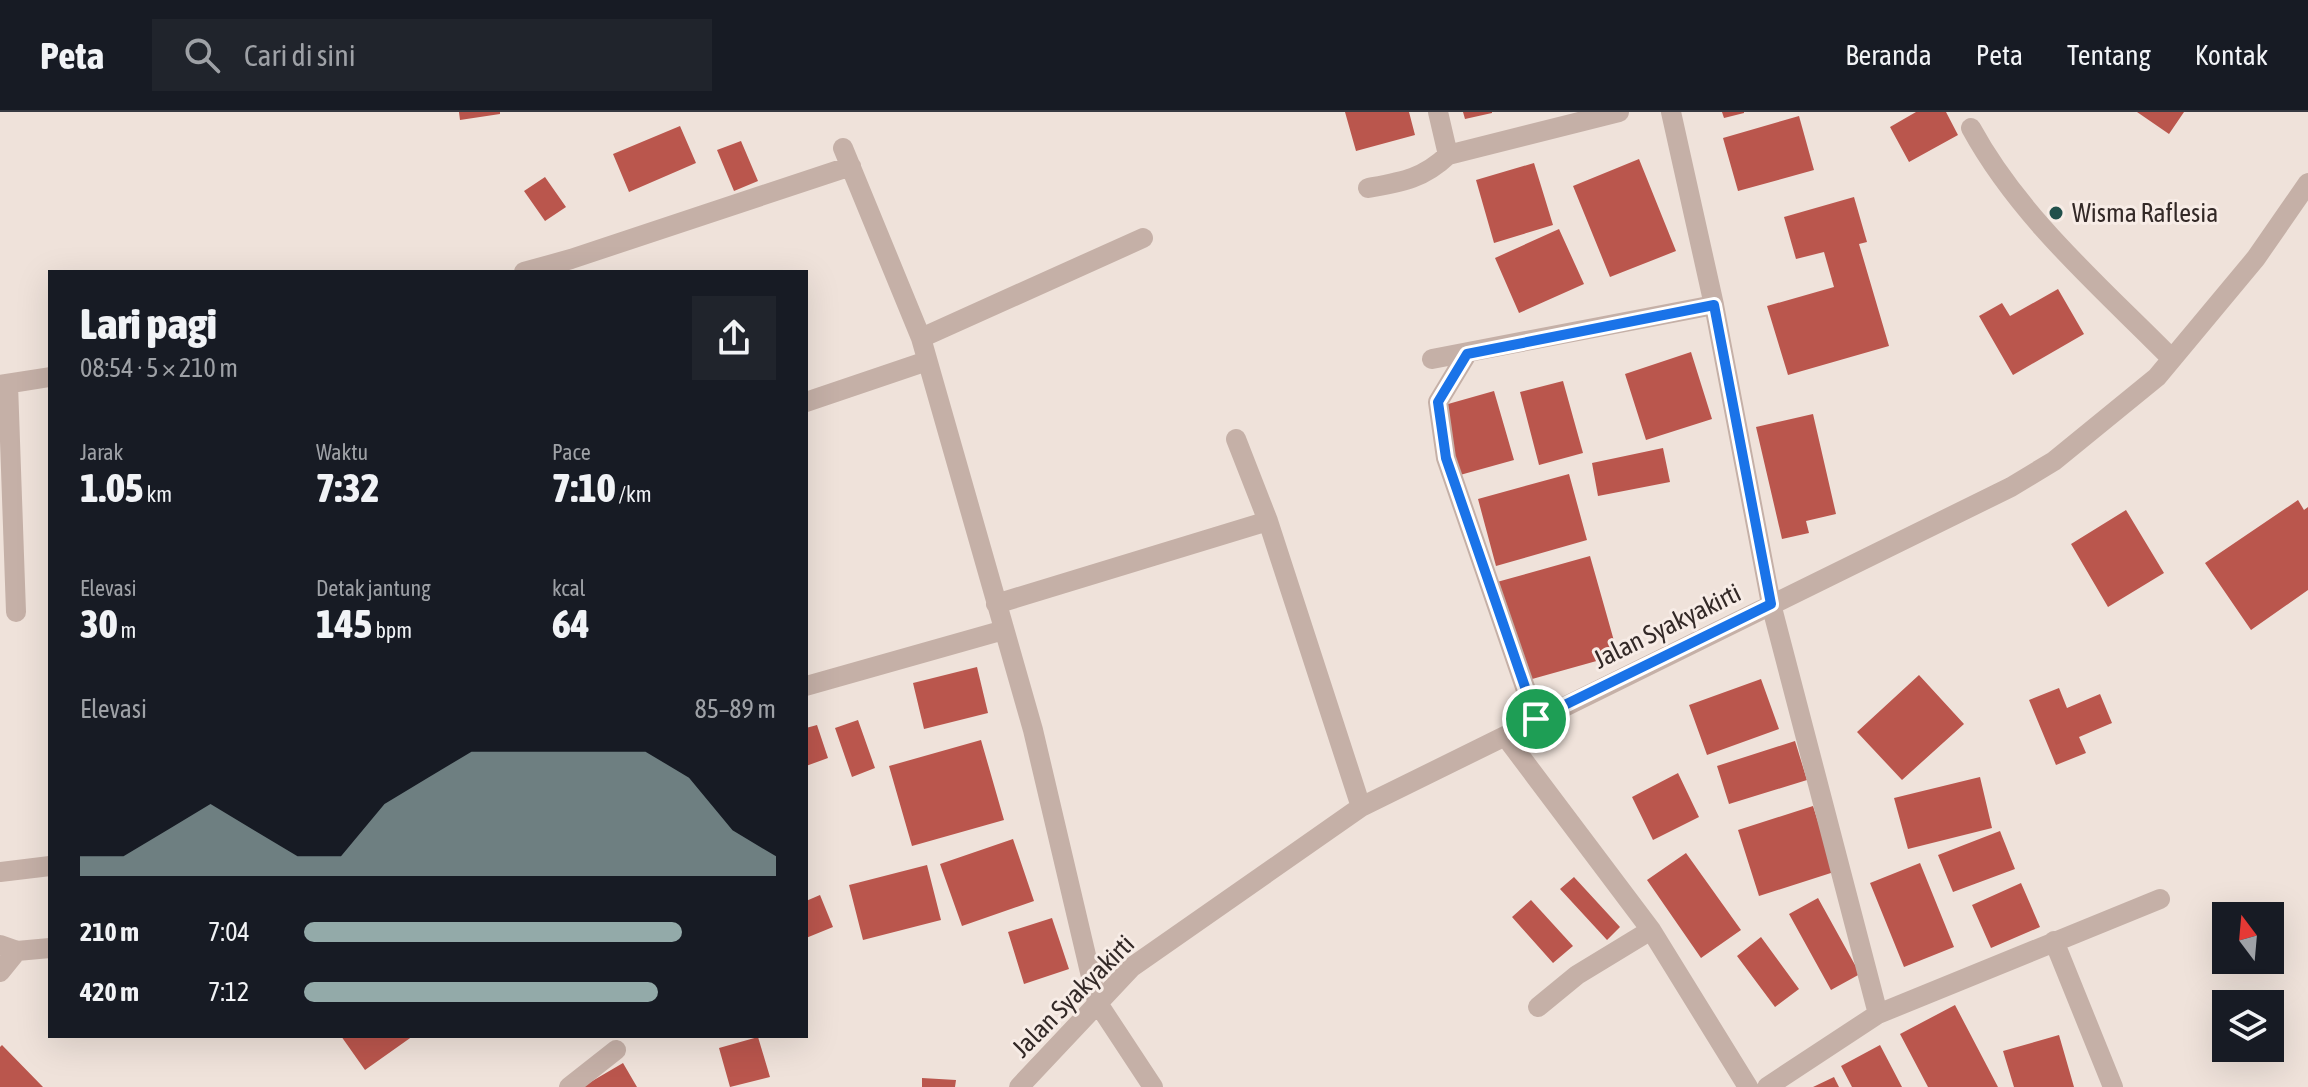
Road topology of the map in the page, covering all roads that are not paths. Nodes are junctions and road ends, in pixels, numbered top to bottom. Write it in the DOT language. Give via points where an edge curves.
graph roads {
  1 [pos="1438,112"];
  2 [pos="1619,112"];
  3 [pos="1671,112"];
  4 [pos="1971,128"];
  5 [pos="1448,155"];
  6 [pos="2308,183"];
  7 [pos="1368,188"];
  8 [pos="1143,238"];
  9 [pos="531,270"];
  10 [pos="1714,305"];
  11 [pos="921,338"];
  12 [pos="1467,354"];
  13 [pos="1432,359"];
  14 [pos="2172,359"];
  15 [pos="927,361"];
  16 [pos="48,377"];
  17 [pos="4,384"];
  18 [pos="808,401"];
  19 [pos="1236,439"];
  20 [pos="1268,521"];
  21 [pos="996,604"];
  22 [pos="1771,604"];
  23 [pos="16,612"];
  24 [pos="1004,630"];
  25 [pos="808,685"];
  26 [pos="1536,719"];
  27 [pos="1505,736"];
  28 [pos="1361,807"];
  29 [pos="48,866"];
  30 [pos="0,872"];
  31 [pos="2160,899"];
  32 [pos="1651,930"];
  33 [pos="2054,941"];
  34 [pos="8,948"];
  35 [pos="48,948"];
  36 [pos="0,972"];
  37 [pos="1097,1002"];
  38 [pos="1538,1007"];
  39 [pos="1878,1014"];
  40 [pos="616,1050"];
  41 [pos="569,1087"];
  42 [pos="1019,1087"];
  43 [pos="1153,1087"];
  44 [pos="1748,1087"];
  45 [pos="1767,1087"];
  46 [pos="2113,1087"];
  1 -- 5 [label="street"];
  2 -- 5 [label="street"];
  3 -- 10 [label="street"];
  4 -- 14 [label="street" via="2011,192"];
  5 -- 7 [label="street" via="1431,171"];
  6 -- 14 [label="street, Jalan Syakyakirti" via="2256,258"];
  8 -- 11 [label="street"];
  9 -- 11 [label="street" via="847,157"];
  10 -- 12 [label="street"];
  10 -- 22 [label="street"];
  11 -- 15 [label="street"];
  12 -- 13 [label="street"];
  12 -- 26 [label="street" via="1438,402 1446,458"];
  14 -- 22 [label="street, Jalan Syakyakirti" via="2054,461"];
  15 -- 18 [label="street"];
  15 -- 21 [label="street"];
  16 -- 17 [label="street"];
  17 -- 23 [label="street"];
  19 -- 20 [label="street"];
  20 -- 21 [label="street"];
  20 -- 28 [label="street"];
  21 -- 24 [label="street"];
  22 -- 26 [label="street, Jalan Syakyakirti"];
  22 -- 39 [label="street"];
  24 -- 25 [label="street"];
  24 -- 37 [label="street"];
  26 -- 27 [label="street, Jalan Syakyakirti"];
  27 -- 28 [label="street, Jalan Syakyakirti"];
  27 -- 32 [label="street"];
  28 -- 37 [label="street, Jalan Syakyakirti" via="1132,967"];
  29 -- 30 [label="street"];
  31 -- 33 [label="street"];
  32 -- 38 [label="street" via="1577,975"];
  32 -- 44 [label="street"];
  33 -- 39 [label="street"];
  33 -- 46 [label="street"];
  34 -- 35 [label="street"];
  34 -- 36 [label="street"];
  37 -- 42 [label="street, Jalan Syakyakirti"];
  37 -- 43 [label="street"];
  39 -- 45 [label="street"];
  40 -- 41 [label="street"];
}
